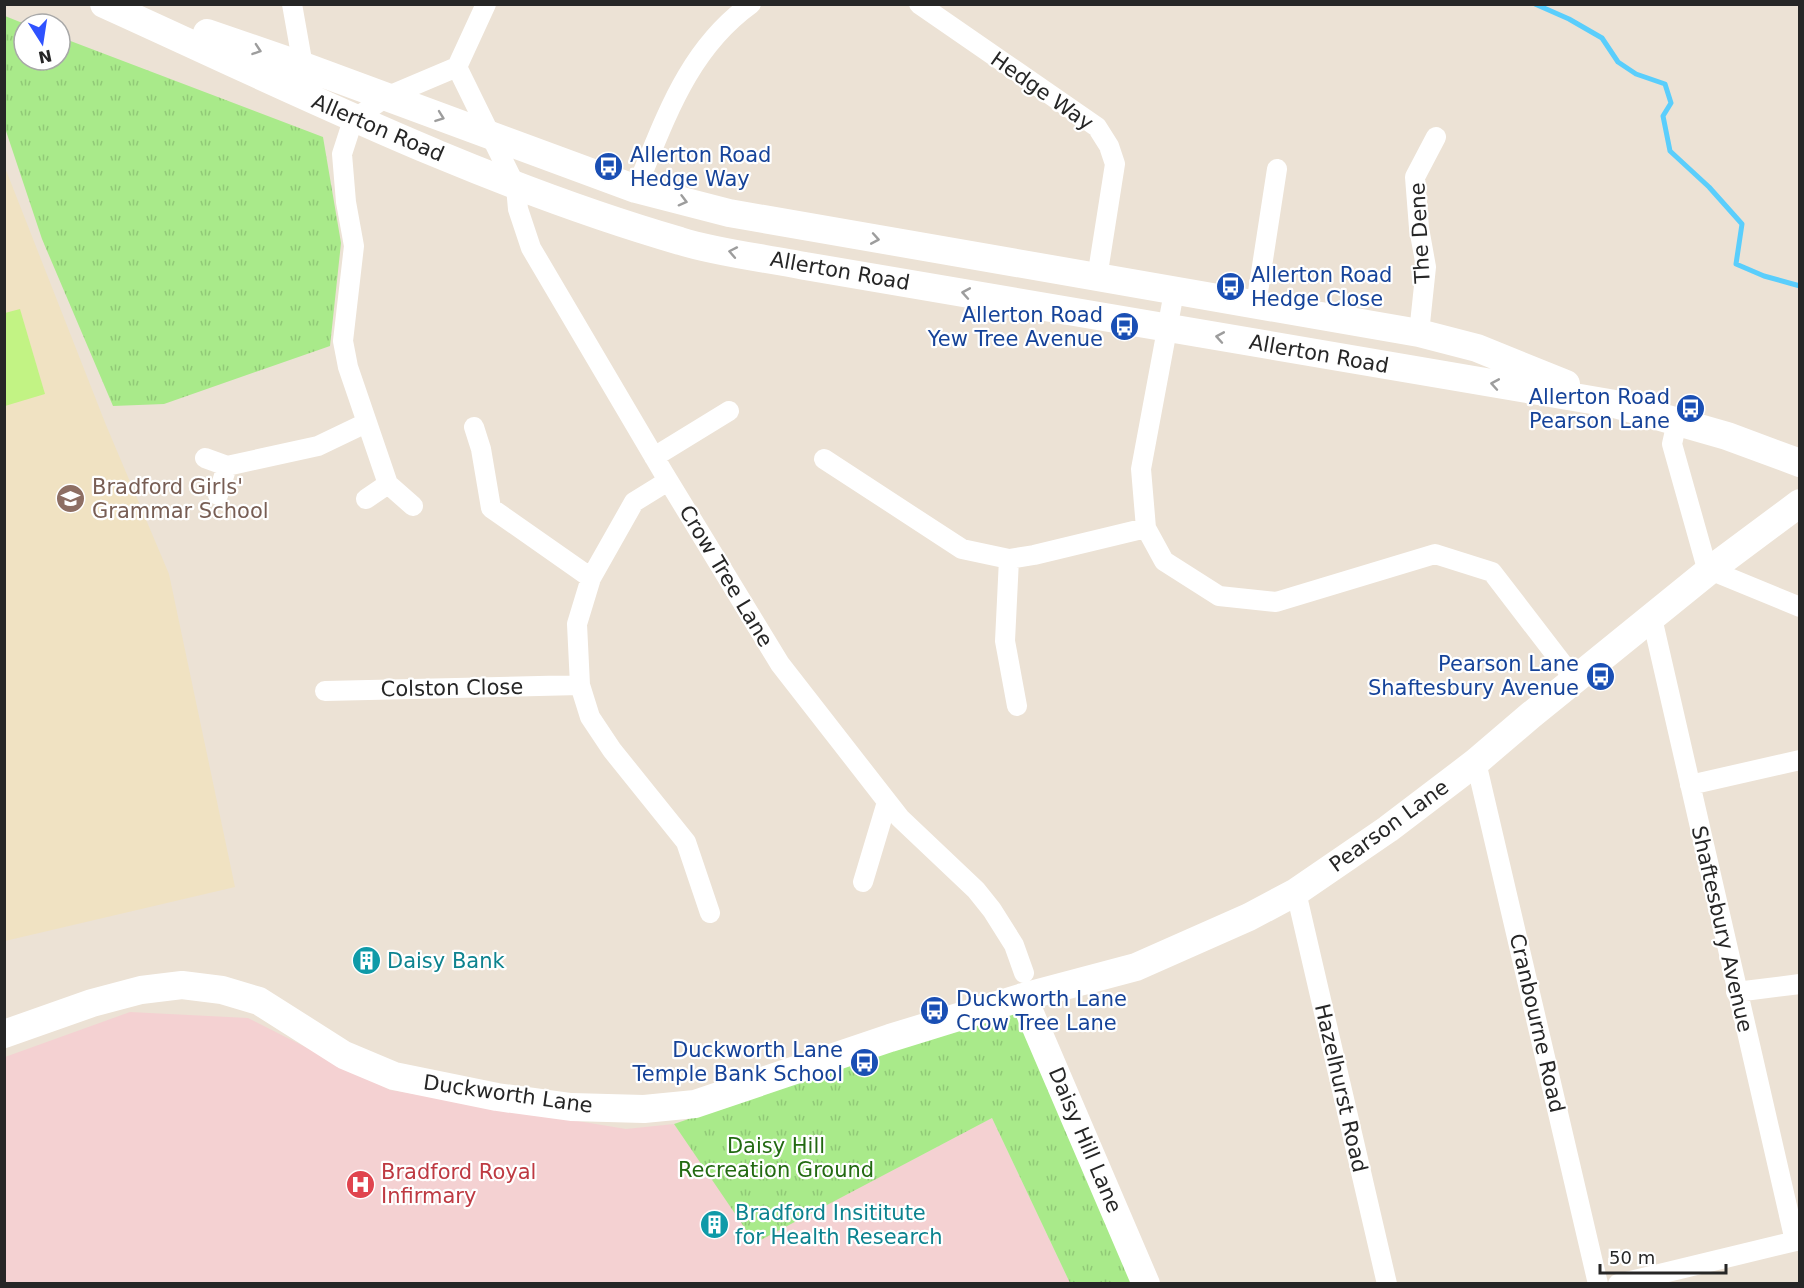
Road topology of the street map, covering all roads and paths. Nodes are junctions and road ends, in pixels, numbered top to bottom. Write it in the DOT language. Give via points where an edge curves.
graph roads {
  1 [pos="105,4"];
  2 [pos="122,4"];
  3 [pos="292,4"];
  4 [pos="486,4"];
  5 [pos="751,4"];
  6 [pos="919,4"];
  7 [pos="303,66"];
  8 [pos="457,67"];
  9 [pos="386,97"];
  10 [pos="353,120"];
  11 [pos="492,137"];
  12 [pos="1436,137"];
  13 [pos="1277,169"];
  14 [pos="516,187"];
  15 [pos="636,189"];
  16 [pos="1097,278"];
  17 [pos="1174,292"];
  18 [pos="1256,305"];
  19 [pos="1167,328"];
  20 [pos="1419,333"];
  21 [pos="1615,404"];
  22 [pos="729,411"];
  23 [pos="1677,422"];
  24 [pos="366,423"];
  25 [pos="474,427"];
  26 [pos="654,457"];
  27 [pos="205,458"];
  28 [pos="824,459"];
  29 [pos="1800,463"];
  30 [pos="227,466"];
  31 [pos="668,481"];
  32 [pos="388,484"];
  33 [pos="218,495"];
  34 [pos="366,499"];
  35 [pos="1800,503"];
  36 [pos="413,506"];
  37 [pos="1146,528"];
  38 [pos="1009,559"];
  39 [pos="1709,571"];
  40 [pos="591,578"];
  41 [pos="1800,607"];
  42 [pos="1652,618"];
  43 [pos="1575,680"];
  44 [pos="580,685"];
  45 [pos="325,692"];
  46 [pos="1017,706"];
  47 [pos="1800,760"];
  48 [pos="1476,762"];
  49 [pos="1690,785"];
  50 [pos="887,802"];
  51 [pos="863,882"];
  52 [pos="1296,892"];
  53 [pos="710,913"];
  54 [pos="1800,984"];
  55 [pos="1024,985"];
  56 [pos="1736,992"];
  57 [pos="4,1034"];
  58 [pos="1797,1240"];
  59 [pos="1146,1284"];
  60 [pos="1387,1284"];
  61 [pos="1598,1284"];
  62 [pos="1618,1284"];
  1 -- 10 [label="street, Allerton Road"];
  2 -- 7 [label="street, Allerton Road, one-way"];
  3 -- 7 [label="street"];
  4 -- 8 [label="street"];
  5 -- 15 [label="street" via="726,24 699,56 676,93"];
  6 -- 16 [label="street, Hedge Way" via="1097,127 1115,164"];
  7 -- 9 [label="street, Allerton Road"];
  8 -- 9 [label="street"];
  8 -- 11 [label="street, Crow Tree Lane"];
  9 -- 10 [label="street"];
  9 -- 11 [label="street, Allerton Road, one-way"];
  10 -- 14 [label="street, Allerton Road"];
  10 -- 24 [label="street" via="342,154 354,246 343,340"];
  11 -- 14 [label="street, Crow Tree Lane"];
  11 -- 15 [label="street, Allerton Road"];
  12 -- 20 [label="street, The Dene" via="1415,177 1426,267"];
  13 -- 18 [label="street"];
  19 -- 14 [label="street, Allerton Road, one-way" via="682,242"];
  14 -- 26 [label="street, Crow Tree Lane" via="518,209 531,248"];
  15 -- 16 [label="street, Allerton Road, one-way" via="729,213"];
  16 -- 17 [label="street, Allerton Road"];
  17 -- 18 [label="street, Allerton Road"];
  17 -- 19 [label="street"];
  18 -- 20 [label="street, Allerton Road"];
  21 -- 19 [label="street, Allerton Road, one-way"];
  19 -- 37 [label="street" via="1141,469"];
  20 -- 21 [label="street, Allerton Road" via="1477,348"];
  21 -- 23 [label="street, Allerton Road"];
  22 -- 26 [label="street"];
  23 -- 29 [label="street, Allerton Road"];
  23 -- 39 [label="street" via="1672,444"];
  24 -- 30 [label="street" via="318,446"];
  24 -- 32 [label="street"];
  25 -- 40 [label="street" via="491,508"];
  26 -- 31 [label="street, Crow Tree Lane"];
  27 -- 30 [label="street"];
  28 -- 38 [label="street" via="962,549"];
  30 -- 33 [label="street"];
  31 -- 40 [label="street" via="634,502"];
  31 -- 50 [label="street, Crow Tree Lane" via="780,664"];
  32 -- 34 [label="street"];
  32 -- 36 [label="street"];
  35 -- 39 [label="street, Pearson Lane"];
  37 -- 38 [label="street"];
  37 -- 43 [label="street" via="1164,561 1219,596 1276,602 1436,554 1492,572"];
  38 -- 46 [label="street" via="1005,641"];
  39 -- 41 [label="street"];
  39 -- 42 [label="street, Pearson Lane"];
  40 -- 44 [label="street" via="577,624"];
  42 -- 43 [label="street, Pearson Lane"];
  42 -- 49 [label="street, Shaftesbury Avenue"];
  43 -- 48 [label="street, Pearson Lane"];
  44 -- 45 [label="street, Colston Close"];
  44 -- 53 [label="street" via="590,717 612,750 686,842"];
  47 -- 49 [label="street"];
  48 -- 52 [label="street, Pearson Lane"];
  48 -- 61 [label="street, Cranbourne Road"];
  49 -- 56 [label="street, Shaftesbury Avenue"];
  50 -- 51 [label="street"];
  50 -- 55 [label="street, Crow Tree Lane" via="976,890 1005,927"];
  52 -- 55 [label="street, Pearson Lane" via="1136,967"];
  52 -- 60 [label="street, Hazelhurst Road"];
  54 -- 56 [label="street"];
  55 -- 57 [label="street, Duckworth Lane" via="890,1038 695,1104 644,1109 571,1107 394,1076 344,1055 259,1001 222,990 182,985 102,1000"];
  55 -- 59 [label="street, Daisy Hill Lane"];
  56 -- 58 [label="street, Shaftesbury Avenue"];
  58 -- 62 [label="street"];
}
